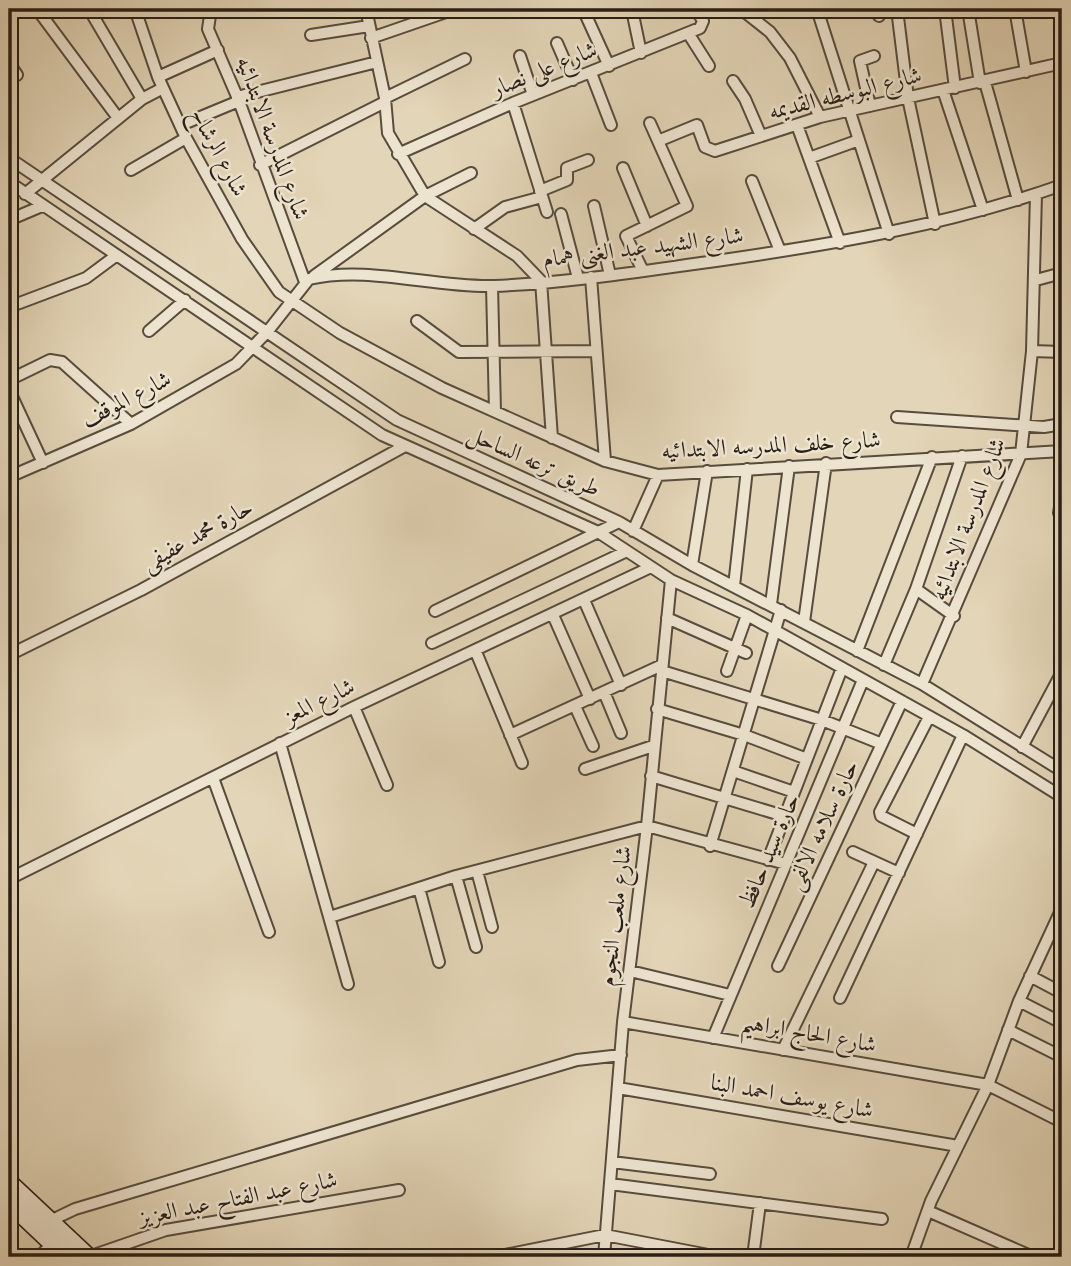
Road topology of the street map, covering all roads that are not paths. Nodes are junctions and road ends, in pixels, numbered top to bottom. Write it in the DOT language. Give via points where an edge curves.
graph roads {
  1 [pos="37,9"];
  2 [pos="89,9"];
  3 [pos="135,9"];
  4 [pos="211,9"];
  5 [pos="366,9"];
  6 [pos="455,9"];
  7 [pos="583,9"];
  8 [pos="696,9"];
  9 [pos="740,9"];
  10 [pos="817,9"];
  11 [pos="897,9"];
  12 [pos="945,9"];
  13 [pos="968,9"];
  14 [pos="1015,9"];
  15 [pos="632,10"];
  16 [pos="369,26"];
  17 [pos="688,33"];
  18 [pos="311,35"];
  19 [pos="371,38"];
  20 [pos="557,43"];
  21 [pos="218,50"];
  22 [pos="640,53"];
  23 [pos="520,56"];
  24 [pos="874,56"];
  25 [pos="464,59"];
  26 [pos="377,62"];
  27 [pos="1062,63"];
  28 [pos="9,64"];
  29 [pos="610,66"];
  30 [pos="709,66"];
  31 [pos="1026,72"];
  32 [pos="591,73"];
  33 [pos="17,75"];
  34 [pos="573,80"];
  35 [pos="733,81"];
  36 [pos="161,82"];
  37 [pos="982,82"];
  38 [pos="955,88"];
  39 [pos="943,90"];
  40 [pos="533,95"];
  41 [pos="908,98"];
  42 [pos="142,99"];
  43 [pos="238,99"];
  44 [pos="385,100"];
  45 [pos="513,103"];
  46 [pos="870,106"];
  47 [pos="849,111"];
  48 [pos="821,117"];
  49 [pos="118,118"];
  50 [pos="650,123"];
  51 [pos="181,125"];
  52 [pos="611,125"];
  53 [pos="797,125"];
  54 [pos="761,136"];
  55 [pos="186,138"];
  56 [pos="657,141"];
  57 [pos="859,141"];
  58 [pos="398,154"];
  59 [pos="9,158"];
  60 [pos="809,158"];
  61 [pos="588,160"];
  62 [pos="260,165"];
  63 [pos="623,168"];
  64 [pos="131,170"];
  65 [pos="471,173"];
  66 [pos="41,181"];
  67 [pos="752,181"];
  68 [pos="9,182"];
  69 [pos="1062,185"];
  70 [pos="25,194"];
  71 [pos="541,194"];
  72 [pos="1036,194"];
  73 [pos="425,196"];
  74 [pos="1018,200"];
  75 [pos="43,206"];
  76 [pos="594,206"];
  77 [pos="983,210"];
  78 [pos="547,212"];
  79 [pos="561,214"];
  80 [pos="9,220"];
  81 [pos="934,224"];
  82 [pos="648,226"];
  83 [pos="474,229"];
  84 [pos="889,234"];
  85 [pos="840,243"];
  86 [pos="780,251"];
  87 [pos="117,255"];
  88 [pos="643,271"];
  89 [pos="1062,273"];
  90 [pos="610,275"];
  91 [pos="591,277"];
  92 [pos="579,278"];
  93 [pos="1036,280"];
  94 [pos="307,281"];
  95 [pos="541,281"];
  96 [pos="492,286"];
  97 [pos="186,300"];
  98 [pos="292,301"];
  99 [pos="9,307"];
  100 [pos="417,321"];
  101 [pos="149,331"];
  102 [pos="268,331"];
  103 [pos="255,346"];
  104 [pos="544,351"];
  105 [pos="596,351"];
  106 [pos="1032,351"];
  107 [pos="494,352"];
  108 [pos="1062,352"];
  109 [pos="9,380"];
  110 [pos="9,390"];
  111 [pos="495,411"];
  112 [pos="897,417"];
  113 [pos="131,424"];
  114 [pos="1062,424"];
  115 [pos="1024,425"];
  116 [pos="552,438"];
  117 [pos="403,447"];
  118 [pos="1062,451"];
  119 [pos="1021,454"];
  120 [pos="962,456"];
  121 [pos="932,457"];
  122 [pos="605,461"];
  123 [pos="43,463"];
  124 [pos="825,463"];
  125 [pos="789,466"];
  126 [pos="747,469"];
  127 [pos="707,471"];
  128 [pos="659,475"];
  129 [pos="9,477"];
  130 [pos="1062,495"];
  131 [pos="1059,513"];
  132 [pos="619,523"];
  133 [pos="633,531"];
  134 [pos="597,532"];
  135 [pos="627,551"];
  136 [pos="692,565"];
  137 [pos="651,567"];
  138 [pos="671,580"];
  139 [pos="734,586"];
  140 [pos="916,589"];
  141 [pos="584,600"];
  142 [pos="771,604"];
  143 [pos="781,610"];
  144 [pos="435,611"];
  145 [pos="553,615"];
  146 [pos="747,615"];
  147 [pos="954,616"];
  148 [pos="667,618"];
  149 [pos="804,622"];
  150 [pos="775,631"];
  151 [pos="432,643"];
  152 [pos="741,650"];
  153 [pos="857,651"];
  154 [pos="476,652"];
  155 [pos="9,654"];
  156 [pos="884,665"];
  157 [pos="662,668"];
  158 [pos="842,668"];
  159 [pos="727,671"];
  160 [pos="1062,672"];
  161 [pos="863,680"];
  162 [pos="922,684"];
  163 [pos="621,685"];
  164 [pos="1058,689"];
  165 [pos="604,692"];
  166 [pos="590,699"];
  167 [pos="755,699"];
  168 [pos="902,701"];
  169 [pos="575,706"];
  170 [pos="354,707"];
  171 [pos="657,709"];
  172 [pos="929,717"];
  173 [pos="822,720"];
  174 [pos="843,728"];
  175 [pos="621,733"];
  176 [pos="510,735"];
  177 [pos="744,735"];
  178 [pos="963,736"];
  179 [pos="280,743"];
  180 [pos="882,744"];
  181 [pos="593,746"];
  182 [pos="653,746"];
  183 [pos="1022,747"];
  184 [pos="807,759"];
  185 [pos="522,763"];
  186 [pos="585,769"];
  187 [pos="733,771"];
  188 [pos="1062,771"];
  189 [pos="651,776"];
  190 [pos="213,778"];
  191 [pos="387,785"];
  192 [pos="794,792"];
  193 [pos="1062,797"];
  194 [pos="725,798"];
  195 [pos="784,816"];
  196 [pos="647,827"];
  197 [pos="917,834"];
  198 [pos="710,846"];
  199 [pos="853,852"];
  200 [pos="768,860"];
  201 [pos="874,862"];
  202 [pos="786,864"];
  203 [pos="477,871"];
  204 [pos="899,873"];
  205 [pos="456,876"];
  206 [pos="9,878"];
  207 [pos="419,888"];
  208 [pos="1062,908"];
  209 [pos="330,917"];
  210 [pos="492,927"];
  211 [pos="269,932"];
  212 [pos="476,947"];
  213 [pos="439,962"];
  214 [pos="778,966"];
  215 [pos="630,971"];
  216 [pos="1030,976"];
  217 [pos="348,984"];
  218 [pos="1062,993"];
  219 [pos="730,995"];
  220 [pos="841,998"];
  221 [pos="1019,1002"];
  222 [pos="623,1022"];
  223 [pos="1062,1023"];
  224 [pos="1008,1030"];
  225 [pos="713,1038"];
  226 [pos="783,1050"];
  227 [pos="621,1055"];
  228 [pos="1062,1057"];
  229 [pos="988,1086"];
  230 [pos="618,1088"];
  231 [pos="1062,1122"];
  232 [pos="958,1146"];
  233 [pos="612,1161"];
  234 [pos="710,1174"];
  235 [pos="9,1182"];
  236 [pos="610,1184"];
  237 [pos="399,1190"];
  238 [pos="9,1203"];
  239 [pos="760,1203"];
  240 [pos="928,1211"];
  241 [pos="882,1219"];
  242 [pos="50,1222"];
  243 [pos="604,1235"];
  244 [pos="57,1238"];
  245 [pos="39,1257"];
  246 [pos="66,1257"];
  247 [pos="89,1257"];
  248 [pos="495,1257"];
  249 [pos="604,1257"];
  250 [pos="719,1257"];
  251 [pos="753,1257"];
  252 [pos="912,1257"];
  253 [pos="1033,1257"];
  1 -- 49 [label="street"];
  2 -- 42 [label="street"];
  3 -- 36 [label="street, شارع الرشاح"];
  4 -- 21 [label="street, شارع المدرسة الابتدائيه" via="208,29"];
  5 -- 16 [label="street"];
  6 -- 19 [label="street"];
  7 -- 29 [label="street"];
  8 -- 17 [label="street, شارع على نصار" via="703,21 700,28"];
  9 -- 48 [label="street" via="770,32 790,58"];
  10 -- 47 [label="street"];
  11 -- 41 [label="street"];
  12 -- 38 [label="street"];
  13 -- 37 [label="street"];
  14 -- 31 [label="street"];
  15 -- 22 [label="street"];
  16 -- 18 [label="street"];
  16 -- 19 [label="street"];
  17 -- 22 [label="street, شارع على نصار"];
  17 -- 30 [label="street"];
  19 -- 26 [label="street"];
  20 -- 34 [label="street"];
  21 -- 36 [label="street"];
  21 -- 43 [label="street, شارع المدرسة الابتدائيه"];
  22 -- 29 [label="street, شارع على نصار"];
  23 -- 40 [label="street"];
  24 -- 46 [label="street" via="860,61"];
  25 -- 44 [label="street"];
  26 -- 43 [label="street"];
  26 -- 44 [label="street"];
  27 -- 31 [label="street, شارع البوسطه القديمه"];
  28 -- 33 [label="street"];
  29 -- 32 [label="street, شارع على نصار"];
  31 -- 37 [label="street, شارع البوسطه القديمه"];
  32 -- 34 [label="street, شارع على نصار"];
  32 -- 52 [label="street"];
  34 -- 40 [label="street, شارع على نصار"];
  35 -- 54 [label="street"];
  36 -- 42 [label="street"];
  36 -- 51 [label="street, شارع الرشاح"];
  37 -- 38 [label="street, شارع البوسطه القديمه"];
  37 -- 74 [label="street"];
  38 -- 39 [label="street, شارع البوسطه القديمه"];
  39 -- 41 [label="street, شارع البوسطه القديمه"];
  39 -- 77 [label="street"];
  40 -- 45 [label="street, شارع على نصار"];
  41 -- 46 [label="street, شارع البوسطه القديمه"];
  41 -- 81 [label="street"];
  42 -- 49 [label="street"];
  43 -- 51 [label="street"];
  43 -- 62 [label="street, شارع المدرسة الابتدائيه"];
  44 -- 58 [label="street" via="388,133"];
  44 -- 62 [label="street"];
  45 -- 58 [label="street, شارع على نصار"];
  45 -- 71 [label="street"];
  46 -- 47 [label="street, شارع البوسطه القديمه"];
  47 -- 48 [label="street, شارع البوسطه القديمه"];
  47 -- 57 [label="street"];
  48 -- 53 [label="street, شارع البوسطه القديمه"];
  49 -- 66 [label="street"];
  50 -- 56 [label="street"];
  51 -- 55 [label="street, شارع الرشاح"];
  53 -- 54 [label="street, شارع البوسطه القديمه"];
  53 -- 60 [label="street"];
  54 -- 56 [label="street, شارع البوسطه القديمه" via="711,151 697,125"];
  55 -- 64 [label="street"];
  55 -- 98 [label="street, شارع الرشاح" via="271,284"];
  56 -- 82 [label="street" via="687,206"];
  57 -- 60 [label="street"];
  57 -- 84 [label="street"];
  58 -- 73 [label="street"];
  59 -- 66 [label="street, طريق ترعه الساحل"];
  60 -- 85 [label="street"];
  61 -- 71 [label="street" via="567,168 567,180"];
  62 -- 94 [label="street, شارع المدرسة الابتدائيه"];
  63 -- 82 [label="street"];
  65 -- 73 [label="street"];
  66 -- 70 [label="street"];
  66 -- 102 [label="street, طريق ترعه الساحل"];
  67 -- 86 [label="street"];
  68 -- 70 [label="street, طريق ترعه الساحل"];
  69 -- 72 [label="street, شارع الشهيد عبد الغنى همام"];
  70 -- 75 [label="street, طريق ترعه الساحل"];
  71 -- 78 [label="street"];
  71 -- 83 [label="street" via="505,207"];
  72 -- 74 [label="street, شارع الشهيد عبد الغنى همام"];
  72 -- 93 [label="street, شارع المدرسة الابتدائيه"];
  73 -- 83 [label="street"];
  73 -- 94 [label="street"];
  74 -- 77 [label="street, شارع الشهيد عبد الغنى همام"];
  75 -- 80 [label="street"];
  75 -- 87 [label="street, طريق ترعه الساحل"];
  76 -- 90 [label="street"];
  77 -- 81 [label="street, شارع الشهيد عبد الغنى همام"];
  79 -- 92 [label="street"];
  81 -- 84 [label="street, شارع الشهيد عبد الغنى همام"];
  82 -- 88 [label="street" via="626,237"];
  83 -- 95 [label="street" via="517,256"];
  84 -- 85 [label="street, شارع الشهيد عبد الغنى همام"];
  85 -- 86 [label="street, شارع الشهيد عبد الغنى همام"];
  86 -- 88 [label="street, شارع الشهيد عبد الغنى همام"];
  87 -- 97 [label="street, طريق ترعه الساحل"];
  87 -- 99 [label="street" via="86,278"];
  88 -- 90 [label="street, شارع الشهيد عبد الغنى همام"];
  89 -- 93 [label="street"];
  90 -- 91 [label="street, شارع الشهيد عبد الغنى همام"];
  91 -- 92 [label="street, شارع الشهيد عبد الغنى همام"];
  91 -- 105 [label="street"];
  92 -- 95 [label="street, شارع الشهيد عبد الغنى همام"];
  93 -- 106 [label="street, شارع المدرسة الابتدائيه"];
  94 -- 96 [label="street, شارع الشهيد عبد الغنى همام" via="344,275"];
  94 -- 98 [label="street"];
  95 -- 96 [label="street, شارع الشهيد عبد الغنى همام"];
  95 -- 104 [label="street"];
  96 -- 107 [label="street"];
  97 -- 101 [label="street"];
  97 -- 103 [label="street, طريق ترعه الساحل"];
  98 -- 102 [label="street"];
  98 -- 111 [label="street, شارع الرشاح" via="390,362"];
  100 -- 107 [label="street" via="455,350"];
  102 -- 103 [label="street"];
  102 -- 132 [label="street, طريق ترعه الساحل" via="397,421"];
  103 -- 113 [label="street, شارع الموقف" via="236,364"];
  103 -- 117 [label="street, طريق ترعه الساحل"];
  104 -- 105 [label="street"];
  104 -- 107 [label="street"];
  104 -- 116 [label="street"];
  105 -- 122 [label="street"];
  106 -- 108 [label="street"];
  106 -- 115 [label="street, شارع المدرسة الابتدائيه"];
  107 -- 111 [label="street"];
  109 -- 113 [label="street" via="50,360 62,362"];
  110 -- 123 [label="street"];
  111 -- 116 [label="street, شارع خلف المدرسه الابتدائيه"];
  112 -- 115 [label="street"];
  113 -- 123 [label="street, شارع الموقف"];
  114 -- 115 [label="street"];
  115 -- 119 [label="street, شارع المدرسة الابتدائيه"];
  116 -- 122 [label="street, شارع خلف المدرسه الابتدائيه"];
  117 -- 134 [label="street, طريق ترعه الساحل"];
  117 -- 155 [label="street, حارة محمد عفيفى" via="141,590"];
  118 -- 119 [label="street, شارع خلف المدرسه الابتدائيه"];
  119 -- 120 [label="street, شارع خلف المدرسه الابتدائيه"];
  119 -- 147 [label="street, شارع المدرسة الابتدائيه"];
  120 -- 121 [label="street, شارع خلف المدرسه الابتدائيه"];
  120 -- 140 [label="street"];
  121 -- 124 [label="street, شارع خلف المدرسه الابتدائيه"];
  121 -- 153 [label="street"];
  122 -- 128 [label="street, شارع خلف المدرسه الابتدائيه"];
  123 -- 129 [label="street, شارع الموقف"];
  124 -- 125 [label="street, شارع خلف المدرسه الابتدائيه"];
  124 -- 149 [label="street"];
  125 -- 126 [label="street, شارع خلف المدرسه الابتدائيه"];
  125 -- 142 [label="street"];
  126 -- 127 [label="street, شارع خلف المدرسه الابتدائيه"];
  126 -- 139 [label="street"];
  127 -- 128 [label="street, شارع خلف المدرسه الابتدائيه"];
  127 -- 136 [label="street"];
  128 -- 133 [label="street"];
  130 -- 131 [label="street"];
  132 -- 133 [label="street, طريق ترعه الساحل"];
  132 -- 134 [label="street"];
  133 -- 136 [label="street, طريق ترعه الساحل"];
  134 -- 135 [label="street, طريق ترعه الساحل"];
  134 -- 144 [label="street"];
  135 -- 137 [label="street, طريق ترعه الساحل"];
  135 -- 151 [label="street"];
  136 -- 139 [label="street, طريق ترعه الساحل"];
  137 -- 138 [label="street, طريق ترعه الساحل"];
  137 -- 141 [label="street, شارع المعز"];
  138 -- 146 [label="street, طريق ترعه الساحل"];
  138 -- 148 [label="street, شارع ملعب النجوم"];
  139 -- 142 [label="street, طريق ترعه الساحل"];
  140 -- 147 [label="street"];
  140 -- 156 [label="street"];
  141 -- 145 [label="street, شارع المعز"];
  141 -- 163 [label="street"];
  142 -- 143 [label="street, طريق ترعه الساحل"];
  143 -- 149 [label="street, طريق ترعه الساحل"];
  143 -- 150 [label="street"];
  145 -- 154 [label="street, شارع المعز"];
  145 -- 166 [label="street"];
  146 -- 150 [label="street, طريق ترعه الساحل"];
  146 -- 152 [label="street"];
  147 -- 162 [label="street, شارع المدرسة الابتدائيه"];
  148 -- 152 [label="street"];
  148 -- 157 [label="street, شارع ملعب النجوم"];
  149 -- 153 [label="street, طريق ترعه الساحل"];
  150 -- 158 [label="street, طريق ترعه الساحل"];
  150 -- 167 [label="street"];
  152 -- 159 [label="street"];
  153 -- 156 [label="street, طريق ترعه الساحل"];
  154 -- 170 [label="street, شارع المعز"];
  154 -- 176 [label="street"];
  156 -- 162 [label="street, طريق ترعه الساحل"];
  157 -- 163 [label="street"];
  157 -- 167 [label="street"];
  157 -- 171 [label="street, شارع ملعب النجوم"];
  158 -- 161 [label="street, طريق ترعه الساحل"];
  158 -- 173 [label="street"];
  160 -- 164 [label="street"];
  161 -- 168 [label="street, طريق ترعه الساحل"];
  161 -- 174 [label="street, حارة سيد حافظ"];
  162 -- 183 [label="street, طريق ترعه الساحل"];
  163 -- 165 [label="street"];
  164 -- 183 [label="street"];
  165 -- 166 [label="street"];
  165 -- 175 [label="street"];
  166 -- 169 [label="street"];
  167 -- 173 [label="street"];
  167 -- 177 [label="street"];
  168 -- 172 [label="street, طريق ترعه الساحل"];
  168 -- 180 [label="street, حارة سلامه الالفى"];
  169 -- 176 [label="street"];
  169 -- 181 [label="street"];
  170 -- 179 [label="street, شارع المعز"];
  170 -- 191 [label="street"];
  171 -- 177 [label="street"];
  171 -- 182 [label="street, شارع ملعب النجوم"];
  172 -- 178 [label="street, طريق ترعه الساحل"];
  172 -- 197 [label="street" via="880,812"];
  173 -- 174 [label="street"];
  173 -- 184 [label="street"];
  174 -- 180 [label="street"];
  174 -- 202 [label="street, حارة سيد حافظ"];
  176 -- 185 [label="street"];
  177 -- 184 [label="street"];
  177 -- 187 [label="street"];
  178 -- 193 [label="street, طريق ترعه الساحل"];
  178 -- 197 [label="street"];
  179 -- 190 [label="street, شارع المعز"];
  179 -- 209 [label="street"];
  180 -- 214 [label="street, حارة سلامه الالفى"];
  182 -- 186 [label="street"];
  182 -- 189 [label="street, شارع ملعب النجوم"];
  183 -- 188 [label="street, طريق ترعه الساحل"];
  184 -- 192 [label="street"];
  187 -- 192 [label="street"];
  187 -- 194 [label="street"];
  189 -- 194 [label="street"];
  189 -- 196 [label="street, شارع ملعب النجوم"];
  190 -- 206 [label="street, شارع المعز"];
  190 -- 211 [label="street"];
  192 -- 195 [label="street"];
  194 -- 195 [label="street"];
  194 -- 198 [label="street"];
  195 -- 200 [label="street"];
  196 -- 198 [label="street"];
  196 -- 203 [label="street"];
  196 -- 215 [label="street, شارع ملعب النجوم"];
  197 -- 204 [label="street"];
  198 -- 200 [label="street"];
  199 -- 201 [label="street"];
  200 -- 202 [label="street"];
  201 -- 204 [label="street"];
  201 -- 226 [label="street"];
  202 -- 219 [label="street, حارة سيد حافظ"];
  203 -- 205 [label="street"];
  203 -- 210 [label="street"];
  204 -- 220 [label="street"];
  205 -- 207 [label="street"];
  205 -- 212 [label="street"];
  207 -- 209 [label="street"];
  207 -- 213 [label="street"];
  208 -- 216 [label="street"];
  209 -- 217 [label="street"];
  215 -- 219 [label="street"];
  215 -- 222 [label="street, شارع ملعب النجوم"];
  216 -- 218 [label="street"];
  216 -- 221 [label="street"];
  219 -- 225 [label="street, حارة سيد حافظ"];
  221 -- 223 [label="street"];
  221 -- 224 [label="street"];
  222 -- 225 [label="street, شارع الحاج ابراهيم"];
  222 -- 227 [label="street, شارع ملعب النجوم"];
  224 -- 228 [label="street"];
  224 -- 229 [label="street"];
  225 -- 226 [label="street, شارع الحاج ابراهيم"];
  226 -- 229 [label="street, شارع الحاج ابراهيم"];
  227 -- 230 [label="street, شارع ملعب النجوم"];
  227 -- 242 [label="street" via="550,1068 75,1209"];
  229 -- 231 [label="street, شارع الحاج ابراهيم"];
  229 -- 232 [label="street"];
  230 -- 232 [label="street, شارع يوسف احمد البنا"];
  230 -- 233 [label="street, شارع ملعب النجوم"];
  232 -- 240 [label="street"];
  233 -- 234 [label="street"];
  233 -- 236 [label="street, شارع ملعب النجوم"];
  235 -- 242 [label="main road"];
  236 -- 239 [label="street"];
  236 -- 243 [label="street, شارع ملعب النجوم"];
  237 -- 247 [label="street, شارع عبد الفتاح عبد العزيز" via="166,1230"];
  238 -- 244 [label="main road"];
  239 -- 241 [label="street"];
  239 -- 251 [label="street"];
  240 -- 252 [label="street"];
  240 -- 253 [label="street"];
  242 -- 244 [label="main road"];
  243 -- 248 [label="street"];
  243 -- 249 [label="street, شارع ملعب النجوم"];
  243 -- 250 [label="street"];
  244 -- 245 [label="street"];
  244 -- 246 [label="main road"];
  244 -- 247 [label="main road"];
}
